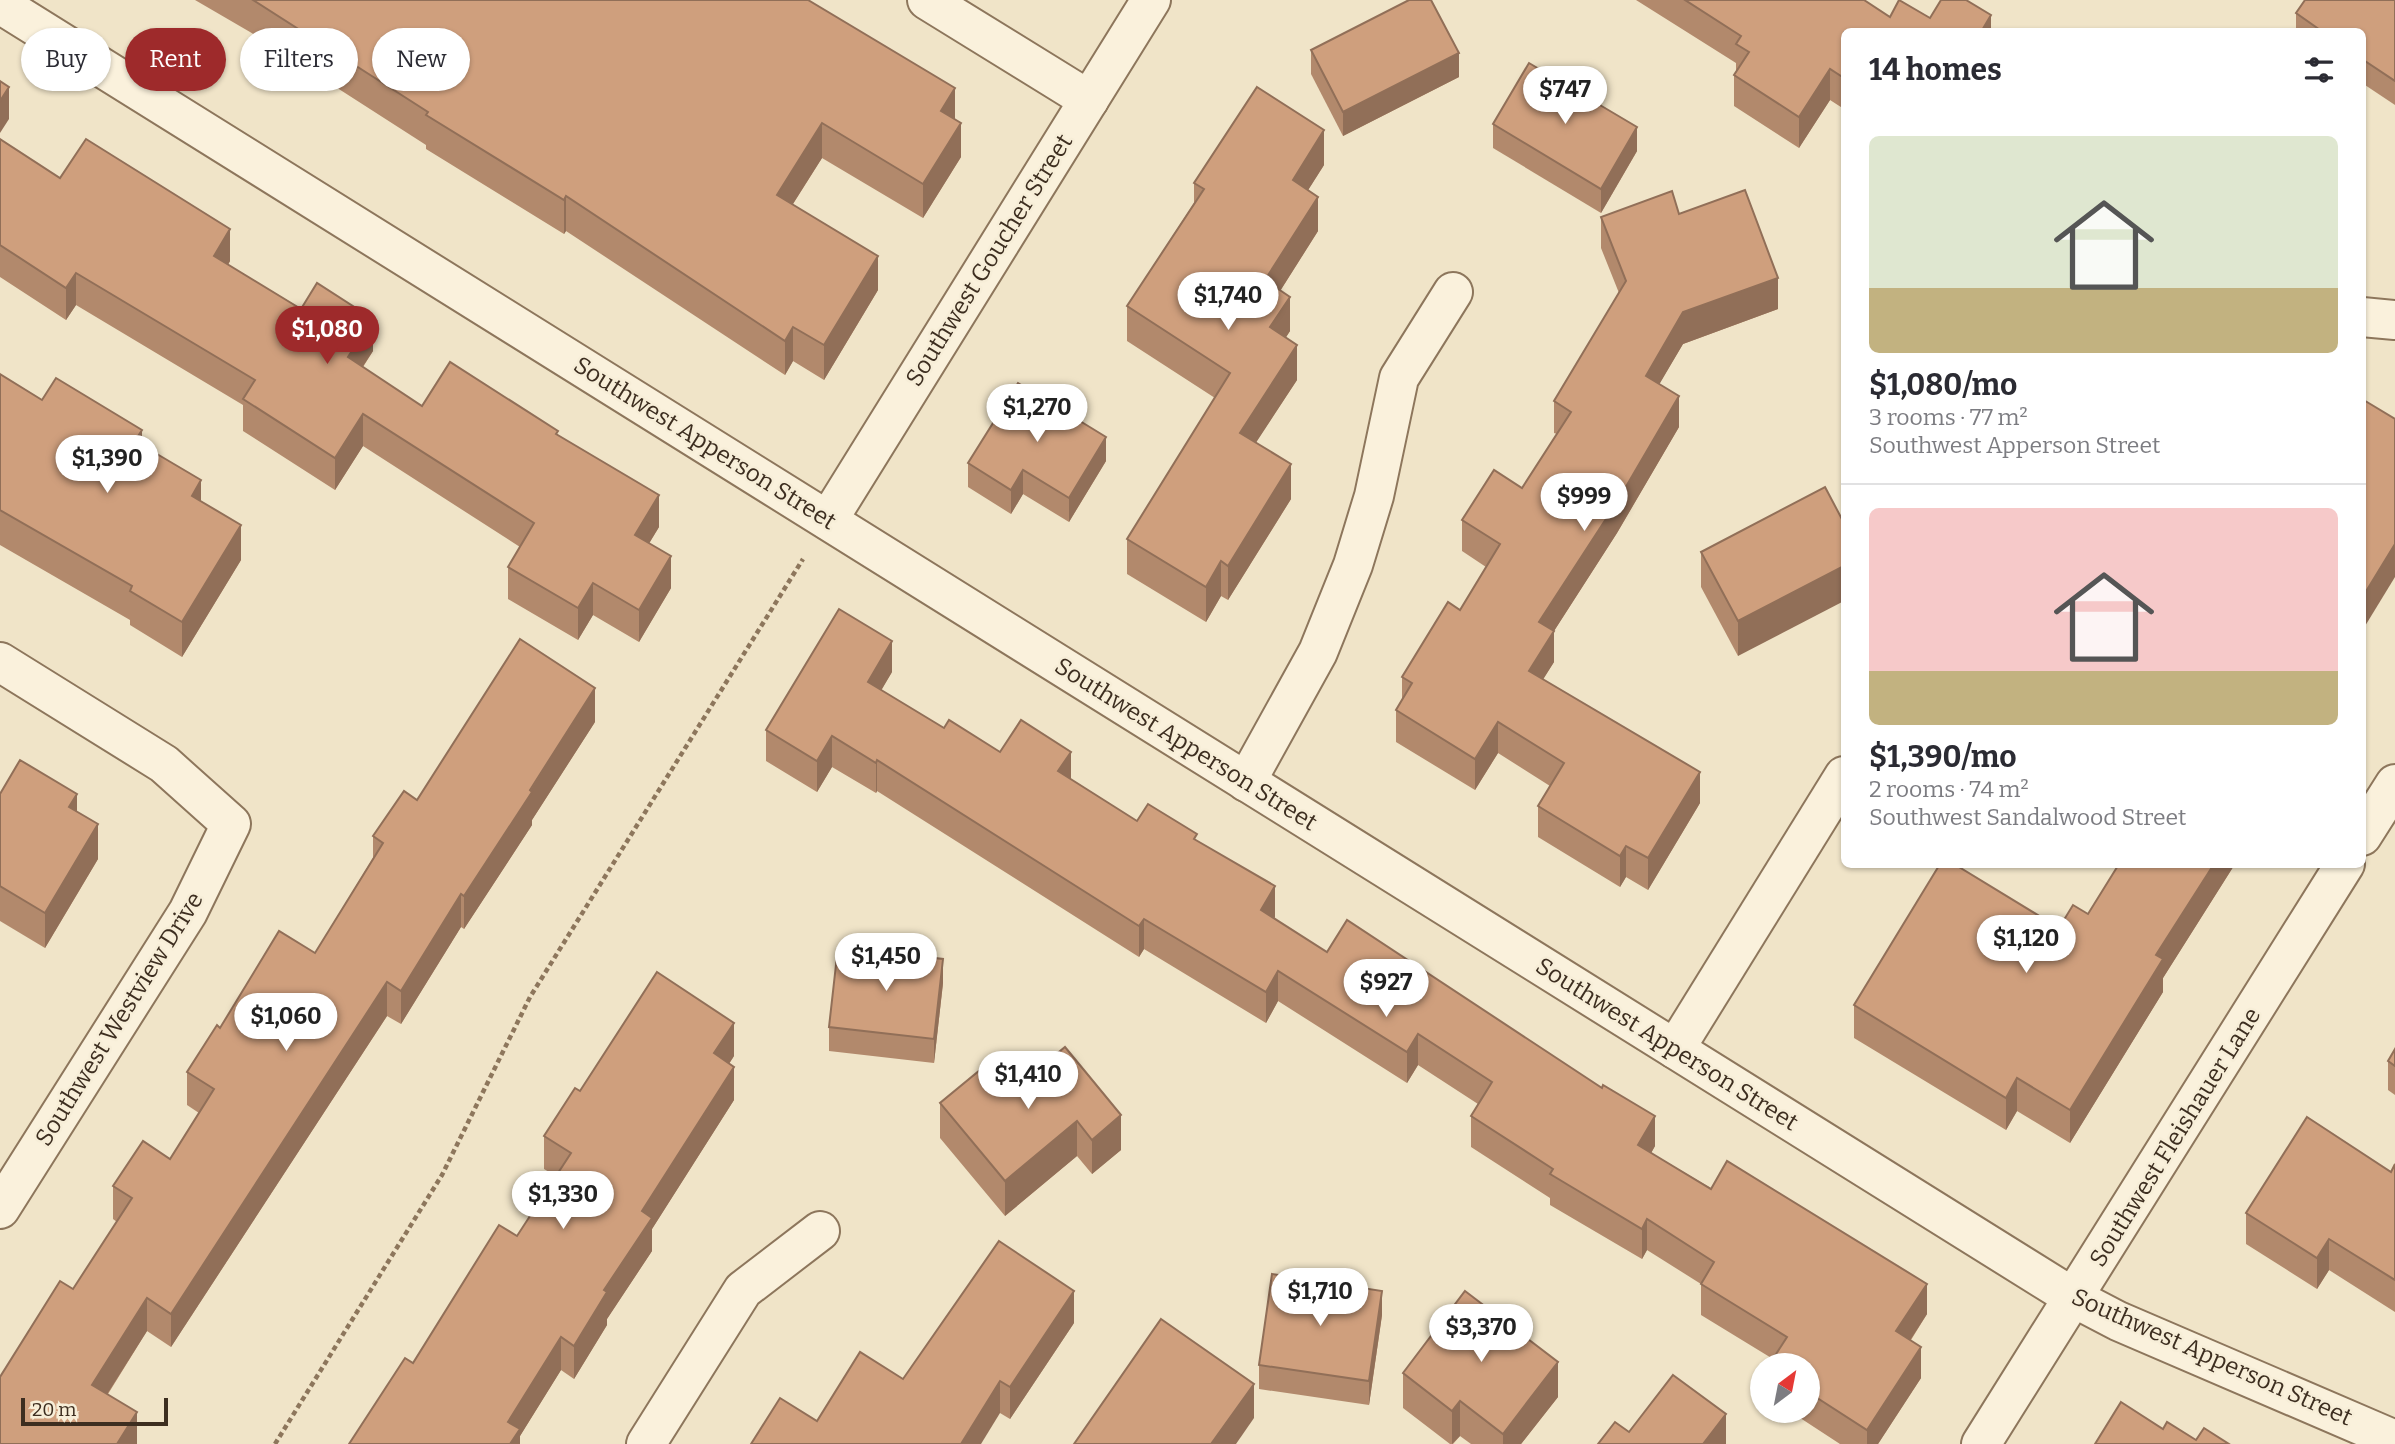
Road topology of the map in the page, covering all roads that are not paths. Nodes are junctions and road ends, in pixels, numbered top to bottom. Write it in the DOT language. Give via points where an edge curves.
graph roads {
  1 [pos="927,0"];
  2 [pos="1151,0"];
  3 [pos="0,4"];
  4 [pos="1088,100"];
  5 [pos="1453,292"];
  6 [pos="2366,317"];
  7 [pos="2395,320"];
  8 [pos="828,520"];
  9 [pos="0,662"];
  10 [pos="1841,781"];
  11 [pos="1246,782"];
  12 [pos="2395,784"];
  13 [pos="2366,830"];
  14 [pos="2343,868"];
  15 [pos="1675,1049"];
  16 [pos="0,1209"];
  17 [pos="820,1231"];
  18 [pos="2074,1298"];
  19 [pos="2395,1440"];
  20 [pos="646,1444"];
  21 [pos="1981,1444"];
  1 -- 4 [label="street"];
  2 -- 4 [label="street, Southwest Goucher Street"];
  3 -- 8 [label="street, Southwest Apperson Street"];
  4 -- 8 [label="street, Southwest Goucher Street"];
  5 -- 11 [label="street" via="1399,377 1374,496 1353,565 1318,652"];
  6 -- 7 [label="street"];
  8 -- 11 [label="street, Southwest Apperson Street"];
  9 -- 16 [label="street, Southwest Westview Drive" via="164,764 231,824 188,912"];
  10 -- 15 [label="street"];
  11 -- 15 [label="street, Southwest Apperson Street"];
  12 -- 13 [label="street"];
  14 -- 18 [label="street, Southwest Fleishauer Lane"];
  15 -- 18 [label="street, Southwest Apperson Street"];
  17 -- 20 [label="street" via="743,1290"];
  18 -- 19 [label="street, Southwest Apperson Street"];
  18 -- 21 [label="street, Southwest Fleishauer Lane"];
}
